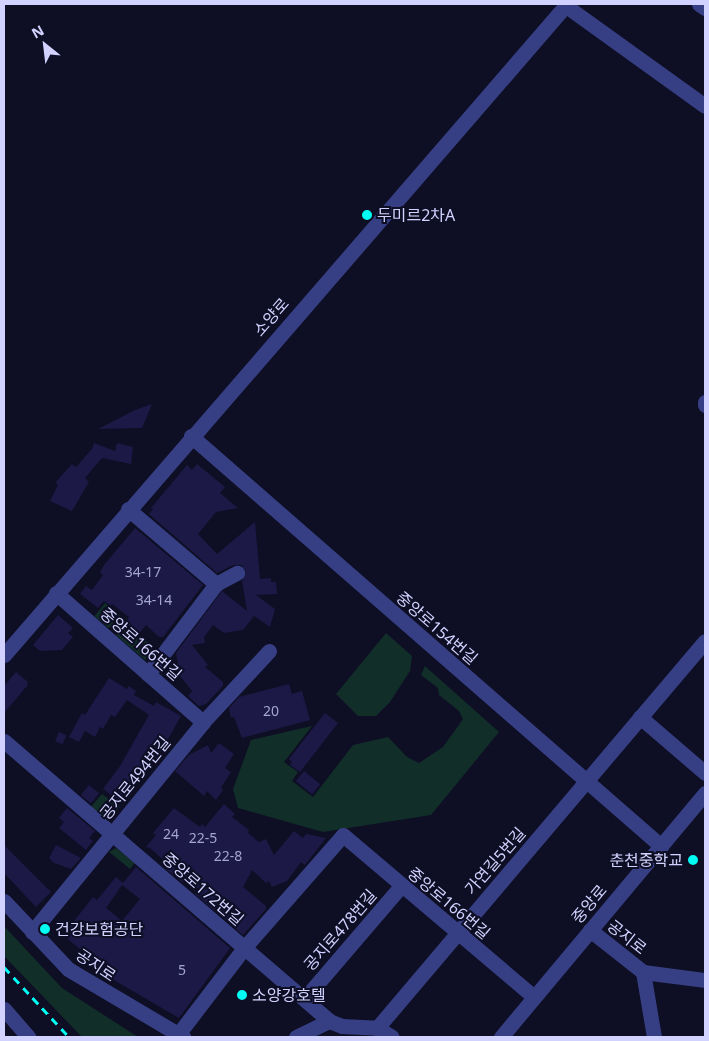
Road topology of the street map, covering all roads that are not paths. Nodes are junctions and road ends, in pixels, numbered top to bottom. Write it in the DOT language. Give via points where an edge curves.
graph roads {
  1 [pos="699,4"];
  2 [pos="567,5"];
  3 [pos="705,8"];
  4 [pos="705,106"];
  5 [pos="191,436"];
  6 [pos="128,508"];
  7 [pos="237,573"];
  8 [pos="216,584"];
  9 [pos="56,593"];
  10 [pos="705,641"];
  11 [pos="269,651"];
  12 [pos="4,655"];
  13 [pos="148,674"];
  14 [pos="640,718"];
  15 [pos="203,722"];
  16 [pos="4,741"];
  17 [pos="705,773"];
  18 [pos="586,782"];
  19 [pos="705,793"];
  20 [pos="111,834"];
  21 [pos="661,846"];
  22 [pos="401,886"];
  23 [pos="4,901"];
  24 [pos="590,930"];
  25 [pos="32,932"];
  26 [pos="457,933"];
  27 [pos="244,948"];
  28 [pos="643,972"];
  29 [pos="705,980"];
  30 [pos="534,997"];
  31 [pos="305,998"];
  32 [pos="4,1010"];
  33 [pos="330,1021"];
  34 [pos="377,1028"];
  35 [pos="179,1036"];
  36 [pos="28,1037"];
  37 [pos="296,1037"];
  38 [pos="392,1037"];
  39 [pos="501,1037"];
  40 [pos="654,1037"];
  1 -- 3 [label="street"];
  2 -- 4 [label="street"];
  2 -- 5 [label="street, 소양로"];
  5 -- 6 [label="street, 소양로"];
  5 -- 18 [label="street, 중앙로154번길"];
  6 -- 8 [label="street"];
  6 -- 9 [label="street, 소양로"];
  7 -- 8 [label="street"];
  8 -- 13 [label="street"];
  9 -- 12 [label="street, 소양로"];
  9 -- 13 [label="street, 중앙로166번길"];
  10 -- 14 [label="street, 가연길5번길"];
  11 -- 15 [label="street, 공지로494번길"];
  13 -- 15 [label="street, 중앙로166번길"];
  14 -- 17 [label="street"];
  14 -- 18 [label="street, 가연길5번길"];
  15 -- 20 [label="street, 공지로494번길"];
  16 -- 20 [label="street, 중앙로172번길"];
  18 -- 21 [label="street, 중앙로154번길"];
  18 -- 26 [label="street, 가연길5번길"];
  19 -- 21 [label="street, 중앙로"];
  20 -- 25 [label="street, 공지로494번길"];
  20 -- 27 [label="street, 중앙로172번길"];
  21 -- 24 [label="street, 중앙로"];
  22 -- 26 [label="street, 중앙로166번길"];
  22 -- 27 [label="street, 중앙로166번길" via="343,835"];
  22 -- 31 [label="street, 공지로478번길"];
  23 -- 25 [label="street, 공지로"];
  24 -- 28 [label="street, 공지로"];
  24 -- 30 [label="street, 중앙로"];
  25 -- 35 [label="street, 공지로" via="68,969"];
  26 -- 30 [label="street, 중앙로166번길"];
  26 -- 34 [label="street, 가연길5번길"];
  27 -- 31 [label="street, 중앙로172번길"];
  27 -- 35 [label="street"];
  28 -- 29 [label="street, 공지로"];
  28 -- 40 [label="street, 공지로"];
  30 -- 39 [label="street, 중앙로"];
  31 -- 33 [label="street, 중앙로172번길"];
  32 -- 36 [label="street"];
  33 -- 34 [label="street, 중앙로172번길" via="342,1026"];
  33 -- 37 [label="street"];
  34 -- 38 [label="street, 중앙로172번길"];
}
